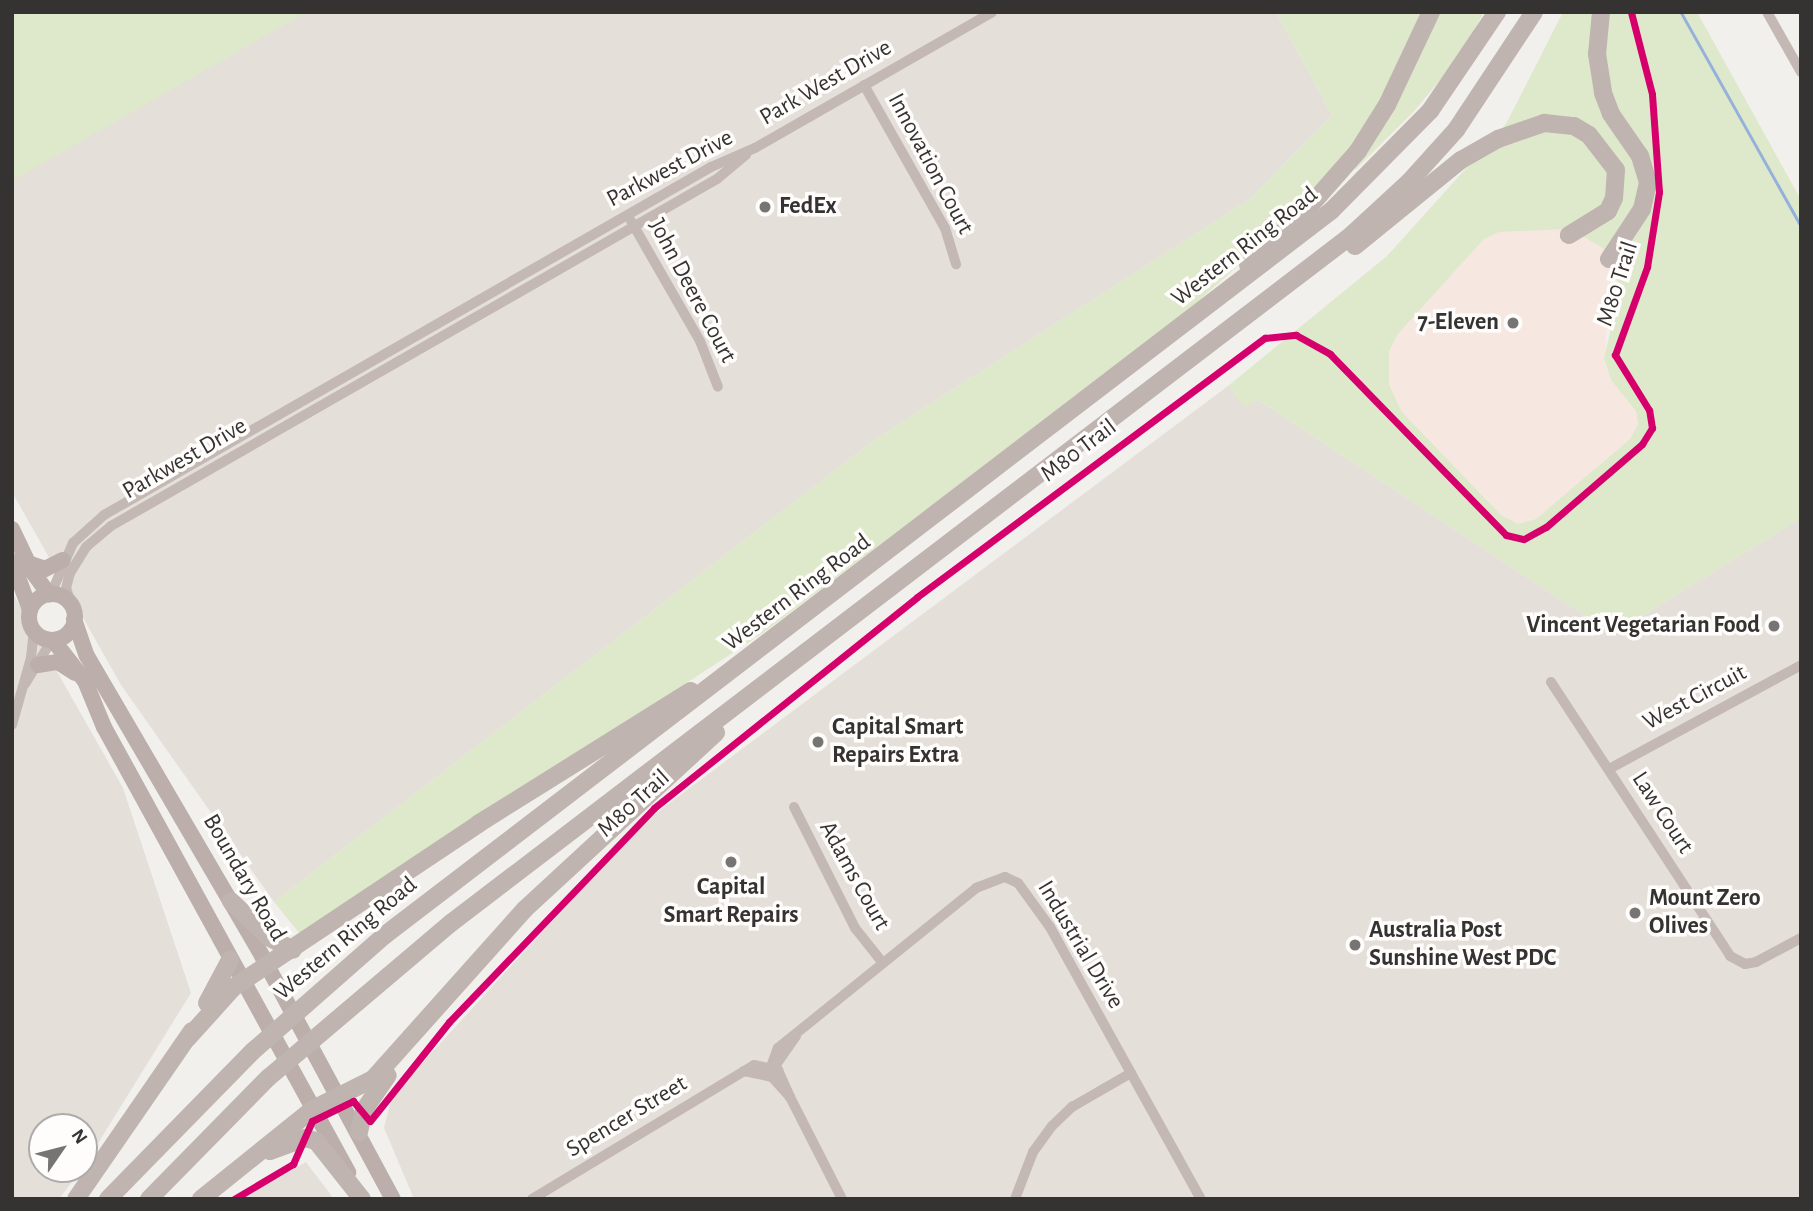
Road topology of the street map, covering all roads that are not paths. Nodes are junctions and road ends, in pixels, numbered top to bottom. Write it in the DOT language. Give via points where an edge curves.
graph roads {
  1 [pos="992,12"];
  2 [pos="1431,12"];
  3 [pos="1497,12"];
  4 [pos="1534,12"];
  5 [pos="1601,12"];
  6 [pos="1768,12"];
  7 [pos="1799,66"];
  8 [pos="864,85"];
  9 [pos="755,148"];
  10 [pos="628,215"];
  11 [pos="634,226"];
  12 [pos="1569,235"];
  13 [pos="1609,259"];
  14 [pos="956,264"];
  15 [pos="1176,333"];
  16 [pos="1162,384"];
  17 [pos="718,387"];
  18 [pos="211,454"];
  19 [pos="217,465"];
  20 [pos="12,529"];
  21 [pos="63,560"];
  22 [pos="20,562"];
  23 [pos="50,594"];
  24 [pos="30,610"];
  25 [pos="72,612"];
  26 [pos="34,630"];
  27 [pos="789,630"];
  28 [pos="52,640"];
  29 [pos="38,665"];
  30 [pos="1801,665"];
  31 [pos="85,681"];
  32 [pos="1551,682"];
  33 [pos="763,686"];
  34 [pos="22,689"];
  35 [pos="12,724"];
  36 [pos="1609,769"];
  37 [pos="794,807"];
  38 [pos="231,901"];
  39 [pos="1801,938"];
  40 [pos="293,950"];
  41 [pos="230,960"];
  42 [pos="881,962"];
  43 [pos="268,966"];
  44 [pos="242,982"];
  45 [pos="451,992"];
  46 [pos="187,1039"];
  47 [pos="771,1070"];
  48 [pos="1131,1073"];
  49 [pos="339,1095"];
  50 [pos="313,1109"];
  51 [pos="359,1132"];
  52 [pos="246,1164"];
  53 [pos="76,1199"];
  54 [pos="108,1199"];
  55 [pos="149,1199"];
  56 [pos="201,1199"];
  57 [pos="362,1199"];
  58 [pos="393,1199"];
  59 [pos="532,1199"];
  60 [pos="842,1199"];
  61 [pos="1015,1199"];
  62 [pos="1200,1199"];
  1 -- 8 [label="street, Park West Drive"];
  2 -- 15 [label="highway" via="1387,105 1358,150 1308,208"];
  3 -- 15 [label="highway, Western Ring Road" via="1430,111 1369,177 1298,239"];
  4 -- 16 [label="highway" via="1474,106 1409,182 1311,270"];
  5 -- 13 [label="highway" via="1597,54 1603,93 1611,114 1640,156 1648,183 1642,209"];
  6 -- 7 [label="street"];
  8 -- 9 [label="street, Park West Drive"];
  8 -- 14 [label="street, Innovation Court" via="945,228"];
  9 -- 10 [label="street, Parkwest Drive"];
  9 -- 11 [label="street, Parkwest Drive" via="717,179"];
  10 -- 11 [label="street, John Deere Court"];
  10 -- 18 [label="street, Parkwest Drive"];
  11 -- 17 [label="street, John Deere Court" via="700,341"];
  11 -- 19 [label="street, Parkwest Drive"];
  12 -- 16 [label="highway" via="1608,211 1616,170 1600,145 1574,126 1544,123 1528,127 1461,160 1375,232"];
  15 -- 27 [label="highway, Western Ring Road"];
  16 -- 33 [label="highway"];
  18 -- 19 [label="street"];
  18 -- 21 [label="street, Parkwest Drive" via="91,525"];
  19 -- 25 [label="street, Parkwest Drive" via="92,541 67,582"];
  20 -- 22 [label="main road"];
  21 -- 22 [label="main road" via="45,569"];
  21 -- 23 [label="street, Parkwest Drive"];
  22 -- 23 [label="main road"];
  22 -- 24 [label="main road"];
  23 -- 24 [label="main road" via="35,601"];
  23 -- 25 [label="main road"];
  24 -- 26 [label="main road"];
  25 -- 28 [label="main road" via="66,635"];
  25 -- 38 [label="main road, Boundary Road" via="87,656"];
  26 -- 28 [label="main road"];
  26 -- 34 [label="street"];
  27 -- 40 [label="highway" via="489,817"];
  27 -- 54 [label="highway, Western Ring Road" via="385,934 253,1051"];
  28 -- 29 [label="street"];
  28 -- 31 [label="main road, Boundary Road"];
  29 -- 31 [label="main road" via="58,662"];
  29 -- 34 [label="street"];
  30 -- 36 [label="street, West Circuit"];
  31 -- 41 [label="main road, Boundary Road" via="104,727"];
  32 -- 36 [label="street, Law Court"];
  33 -- 45 [label="highway" via="532,901"];
  33 -- 55 [label="highway" via="450,923 335,1018 268,1078"];
  34 -- 35 [label="street"];
  36 -- 39 [label="street, Law Court" via="1723,946 1741,963 1756,962"];
  37 -- 42 [label="street, Adams Court" via="855,928"];
  38 -- 40 [label="highway" via="268,936"];
  38 -- 43 [label="main road, Boundary Road"];
  40 -- 43 [label="highway"];
  41 -- 44 [label="main road, Boundary Road"];
  41 -- 46 [label="highway"];
  42 -- 47 [label="street, Industrial Drive" via="778,1048"];
  42 -- 48 [label="street, Industrial Drive" via="976,887 1005,877 1018,883 1050,927"];
  43 -- 44 [label="highway"];
  43 -- 49 [label="main road, Boundary Road"];
  44 -- 46 [label="highway" via="219,999"];
  44 -- 50 [label="main road, Boundary Road"];
  45 -- 49 [label="highway" via="373,1079"];
  45 -- 51 [label="highway" via="368,1103"];
  46 -- 53 [label="highway"];
  47 -- 59 [label="street, Spencer Street" via="744,1071"];
  47 -- 60 [label="street" via="790,1097"];
  48 -- 61 [label="street" via="1072,1107 1052,1126 1033,1152"];
  48 -- 62 [label="street, Industrial Drive"];
  49 -- 50 [label="highway"];
  49 -- 51 [label="main road, Boundary Road"];
  50 -- 52 [label="highway"];
  50 -- 57 [label="main road, Boundary Road"];
  51 -- 58 [label="main road, Boundary Road"];
  52 -- 56 [label="highway"];
  52 -- 57 [label="highway" via="280,1146 310,1139 324,1148"];
}
